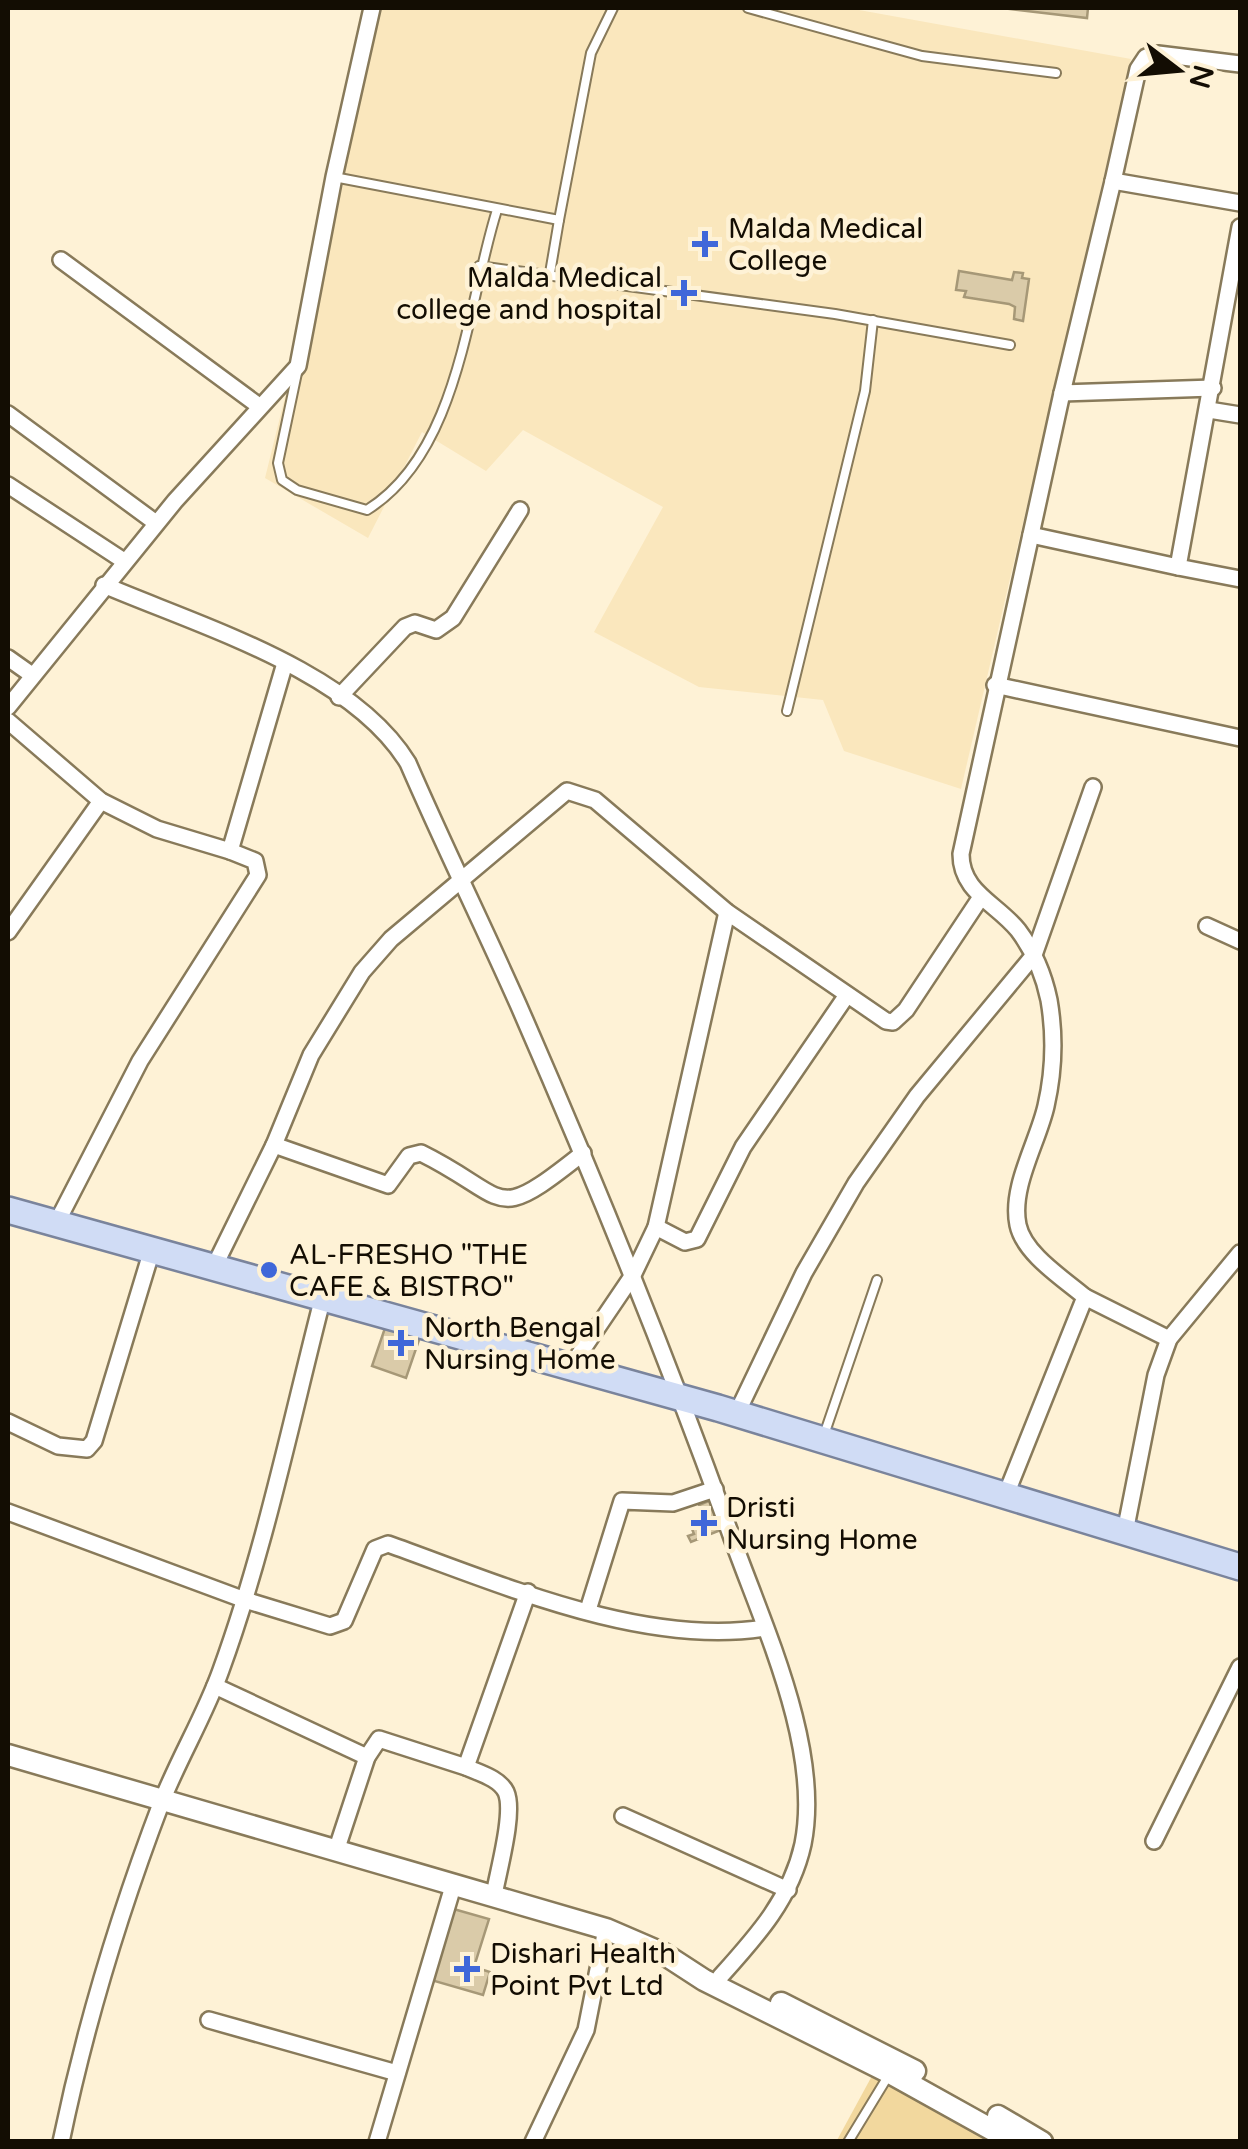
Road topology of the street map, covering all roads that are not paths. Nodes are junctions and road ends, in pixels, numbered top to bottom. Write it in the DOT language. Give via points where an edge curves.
graph roads {
  1 [pos="372,8"];
  2 [pos="614,8"];
  3 [pos="748,8"];
  4 [pos="1240,64"];
  5 [pos="1056,73"];
  6 [pos="334,177"];
  7 [pos="1113,182"];
  8 [pos="1240,202"];
  9 [pos="497,210"];
  10 [pos="559,220"];
  11 [pos="1240,226"];
  12 [pos="61,260"];
  13 [pos="479,266"];
  14 [pos="550,273"];
  15 [pos="873,320"];
  16 [pos="1010,346"];
  17 [pos="298,366"];
  18 [pos="1213,388"];
  19 [pos="1062,393"];
  20 [pos="259,406"];
  21 [pos="1208,410"];
  22 [pos="8,414"];
  23 [pos="1240,414"];
  24 [pos="8,485"];
  25 [pos="520,510"];
  26 [pos="156,523"];
  27 [pos="1032,534"];
  28 [pos="124,562"];
  29 [pos="1178,567"];
  30 [pos="1240,578"];
  31 [pos="104,585"];
  32 [pos="8,658"];
  33 [pos="285,663"];
  34 [pos="32,675"];
  35 [pos="996,685"];
  36 [pos="339,696"];
  37 [pos="8,707"];
  38 [pos="787,710"];
  39 [pos="8,721"];
  40 [pos="1240,738"];
  41 [pos="1093,787"];
  42 [pos="102,801"];
  43 [pos="230,851"];
  44 [pos="460,882"];
  45 [pos="981,897"];
  46 [pos="727,912"];
  47 [pos="1207,926"];
  48 [pos="8,932"];
  49 [pos="1240,941"];
  50 [pos="1034,955"];
  51 [pos="847,995"];
  52 [pos="274,1144"];
  53 [pos="582,1153"];
  54 [pos="8,1210"];
  55 [pos="56,1224"];
  56 [pos="656,1227"];
  57 [pos="152,1250"];
  58 [pos="1240,1252"];
  59 [pos="214,1267"];
  60 [pos="632,1276"];
  61 [pos="878,1280"];
  62 [pos="323,1297"];
  63 [pos="1085,1297"];
  64 [pos="1169,1339"];
  65 [pos="570,1368"];
  66 [pos="684,1399"];
  67 [pos="737,1414"];
  68 [pos="8,1422"];
  69 [pos="822,1440"];
  70 [pos="715,1490"];
  71 [pos="1006,1497"];
  72 [pos="8,1512"];
  73 [pos="1126,1532"];
  74 [pos="1240,1567"];
  75 [pos="528,1592"];
  76 [pos="245,1600"];
  77 [pos="588,1610"];
  78 [pos="765,1628"];
  79 [pos="1240,1667"];
  80 [pos="215,1686"];
  81 [pos="8,1755"];
  82 [pos="367,1758"];
  83 [pos="466,1767"];
  84 [pos="163,1799"];
  85 [pos="623,1816"];
  86 [pos="1154,1841"];
  87 [pos="337,1848"];
  88 [pos="454,1883"];
  89 [pos="788,1890"];
  90 [pos="494,1895"];
  91 [pos="606,1929"];
  92 [pos="695,1972"];
  93 [pos="720,1976"];
  94 [pos="209,2020"];
  95 [pos="890,2073"];
  96 [pos="397,2074"];
  97 [pos="61,2142"];
  98 [pos="377,2142"];
  99 [pos="533,2142"];
  100 [pos="848,2142"];
  101 [pos="1014,2142"];
  102 [pos="1042,2142"];
  1 -- 6 [label="street"];
  2 -- 10 [label="lane" via="590,53"];
  3 -- 5 [label="lane" via="922,56"];
  4 -- 7 [label="street" via="1146,57"];
  6 -- 9 [label="lane"];
  6 -- 17 [label="street"];
  7 -- 8 [label="street"];
  7 -- 19 [label="street"];
  9 -- 10 [label="lane"];
  9 -- 13 [label="lane"];
  10 -- 14 [label="lane"];
  11 -- 18 [label="street"];
  12 -- 20 [label="street"];
  13 -- 14 [label="lane"];
  13 -- 17 [label="lane" via="446,408 401,477 367,510 282,480 278,463"];
  14 -- 15 [label="lane"];
  15 -- 16 [label="lane"];
  15 -- 38 [label="lane" via="865,390"];
  17 -- 20 [label="street"];
  18 -- 19 [label="street"];
  18 -- 21 [label="street"];
  19 -- 27 [label="street"];
  20 -- 26 [label="street"];
  21 -- 23 [label="street"];
  21 -- 29 [label="street"];
  22 -- 26 [label="street"];
  24 -- 28 [label="street"];
  25 -- 36 [label="street" via="453,618 436,630 406,627"];
  26 -- 28 [label="street"];
  27 -- 29 [label="street"];
  27 -- 35 [label="street"];
  28 -- 31 [label="street"];
  29 -- 30 [label="street"];
  31 -- 33 [label="street"];
  31 -- 34 [label="street"];
  32 -- 34 [label="street"];
  33 -- 36 [label="street"];
  33 -- 43 [label="street"];
  34 -- 37 [label="street"];
  35 -- 40 [label="street"];
  35 -- 45 [label="street" via="961,854 961,869"];
  36 -- 44 [label="street" via="398,746"];
  39 -- 42 [label="street"];
  41 -- 50 [label="street"];
  42 -- 43 [label="street" via="157,829"];
  42 -- 48 [label="street"];
  43 -- 55 [label="street" via="255,860 258,875 140,1061"];
  44 -- 46 [label="street" via="575,790 596,800"];
  44 -- 52 [label="street" via="362,972 310,1055"];
  44 -- 53 [label="street"];
  45 -- 50 [label="street"];
  45 -- 51 [label="street" via="900,1018 886,1021"];
  46 -- 51 [label="street"];
  46 -- 56 [label="street"];
  47 -- 49 [label="street"];
  50 -- 63 [label="street" via="1054,1047 1018,1226 1032,1250"];
  50 -- 67 [label="street" via="917,1096 856,1182"];
  51 -- 56 [label="street" via="743,1147 698,1239 685,1242"];
  52 -- 53 [label="street" via="388,1185 409,1156 421,1153 485,1193 518,1200"];
  52 -- 59 [label="street"];
  53 -- 60 [label="street"];
  54 -- 55 [label="main road"];
  55 -- 57 [label="main road"];
  56 -- 60 [label="street"];
  57 -- 59 [label="main road"];
  57 -- 68 [label="street" via="94,1441 87,1449 68,1449"];
  58 -- 64 [label="street"];
  59 -- 62 [label="main road"];
  60 -- 65 [label="street"];
  60 -- 66 [label="street"];
  61 -- 69 [label="lane"];
  62 -- 65 [label="main road"];
  62 -- 76 [label="street"];
  63 -- 64 [label="street"];
  63 -- 71 [label="street"];
  64 -- 73 [label="street"];
  65 -- 66 [label="main road"];
  66 -- 67 [label="main road"];
  66 -- 70 [label="street"];
  67 -- 69 [label="main road"];
  69 -- 71 [label="main road"];
  70 -- 77 [label="street" via="673,1503 622,1502"];
  70 -- 78 [label="street"];
  71 -- 73 [label="main road"];
  72 -- 76 [label="street"];
  73 -- 74 [label="main road"];
  75 -- 76 [label="street" via="388,1544 375,1549 337,1627"];
  75 -- 77 [label="street"];
  75 -- 83 [label="street"];
  76 -- 80 [label="street"];
  77 -- 78 [label="street" via="672,1630 724,1634"];
  78 -- 89 [label="street" via="806,1777 803,1842"];
  79 -- 86 [label="street"];
  80 -- 82 [label="street"];
  80 -- 84 [label="street"];
  81 -- 84 [label="street"];
  82 -- 83 [label="street" via="378,1739 386,1738"];
  82 -- 87 [label="street"];
  83 -- 90 [label="street" via="497,1781 507,1794"];
  84 -- 87 [label="street"];
  84 -- 97 [label="street" via="78,2060"];
  85 -- 89 [label="street"];
  87 -- 88 [label="street"];
  88 -- 90 [label="street"];
  88 -- 96 [label="street"];
  89 -- 93 [label="street"];
  90 -- 91 [label="street"];
  91 -- 92 [label="street"];
  91 -- 99 [label="street" via="586,2030"];
  92 -- 93 [label="street"];
  92 -- 95 [label="street"];
  93 -- 102 [label="street" via="822,2021"];
  94 -- 96 [label="street"];
  95 -- 100 [label="lane"];
  95 -- 101 [label="street"];
  96 -- 98 [label="street"];
}
